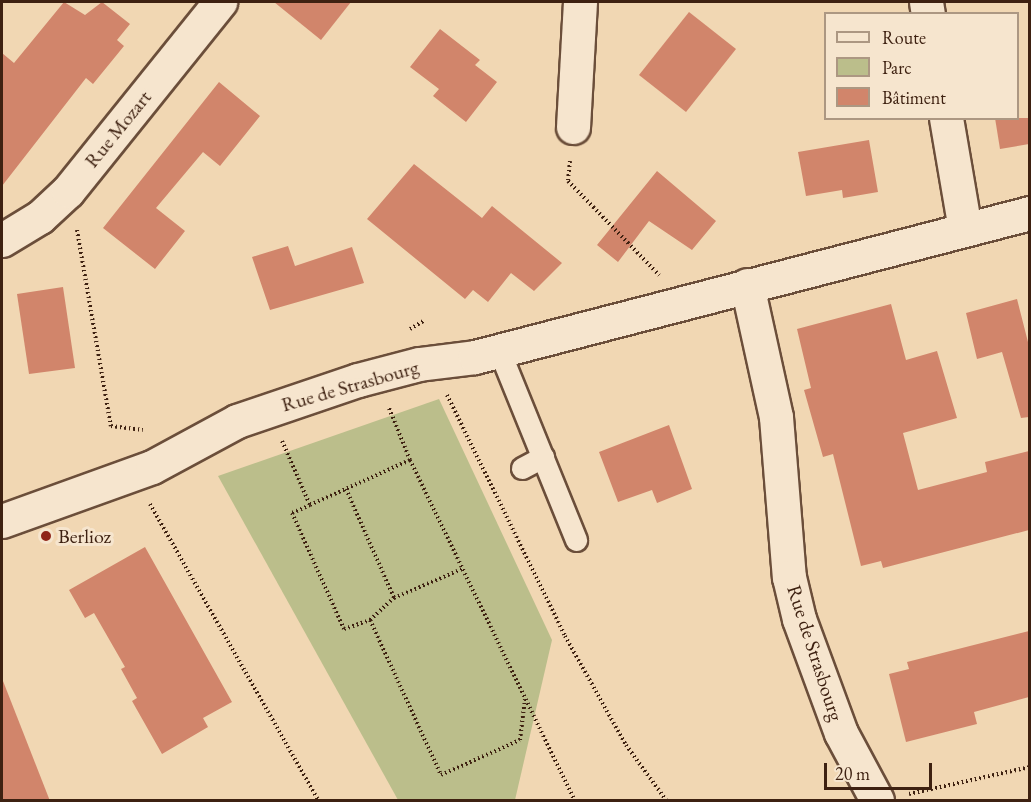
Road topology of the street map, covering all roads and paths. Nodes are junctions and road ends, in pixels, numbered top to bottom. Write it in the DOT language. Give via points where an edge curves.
graph roads {
  1 [pos="220,2"];
  2 [pos="580,2"];
  3 [pos="946,120"];
  4 [pos="573,127"];
  5 [pos="68,191"];
  6 [pos="1029,213"];
  7 [pos="965,229"];
  8 [pos="2,240"];
  9 [pos="747,285"];
  10 [pos="676,303"];
  11 [pos="425,320"];
  12 [pos="404,333"];
  13 [pos="499,350"];
  14 [pos="441,383"];
  15 [pos="388,406"];
  16 [pos="270,410"];
  17 [pos="148,431"];
  18 [pos="543,458"];
  19 [pos="410,460"];
  20 [pos="522,468"];
  21 [pos="346,489"];
  22 [pos="147,499"];
  23 [pos="310,505"];
  24 [pos="2,521"];
  25 [pos="576,540"];
  26 [pos="462,569"];
  27 [pos="394,598"];
  28 [pos="370,620"];
  29 [pos="525,699"];
  30 [pos="1029,767"];
  31 [pos="891,798"];
  32 [pos="318,801"];
  33 [pos="574,801"];
  34 [pos="666,801"];
  1 -- 5 [label="street, Rue Mozart"];
  2 -- 4 [label="street"];
  3 -- 7 [label="street"];
  4 -- 10 [label="path" via="568,181 655,270"];
  5 -- 8 [label="street, Rue Mozart" via="40,217"];
  5 -- 17 [label="path" via="111,426"];
  6 -- 7 [label="street, Rue de Strasbourg"];
  7 -- 9 [label="street, Rue de Strasbourg"];
  9 -- 10 [label="street, Rue de Strasbourg"];
  9 -- 31 [label="street, Rue de Strasbourg" via="781,452 789,577 799,619 841,733"];
  10 -- 13 [label="street, Rue de Strasbourg"];
  11 -- 12 [label="path"];
  13 -- 16 [label="street, Rue de Strasbourg" via="385,372"];
  13 -- 18 [label="lane"];
  14 -- 34 [label="path" via="565,636 626,745"];
  15 -- 19 [label="path"];
  16 -- 23 [label="path"];
  16 -- 24 [label="street, Rue de Strasbourg" via="215,431 152,467"];
  18 -- 20 [label="lane"];
  18 -- 25 [label="lane"];
  19 -- 21 [label="path"];
  19 -- 26 [label="path"];
  21 -- 23 [label="path"];
  21 -- 27 [label="path"];
  22 -- 32 [label="path"];
  23 -- 28 [label="path" via="292,513 345,629"];
  26 -- 27 [label="path"];
  26 -- 29 [label="path"];
  27 -- 28 [label="path"];
  28 -- 29 [label="path" via="441,775 520,740"];
  29 -- 33 [label="path"];
  30 -- 31 [label="path"];
}
